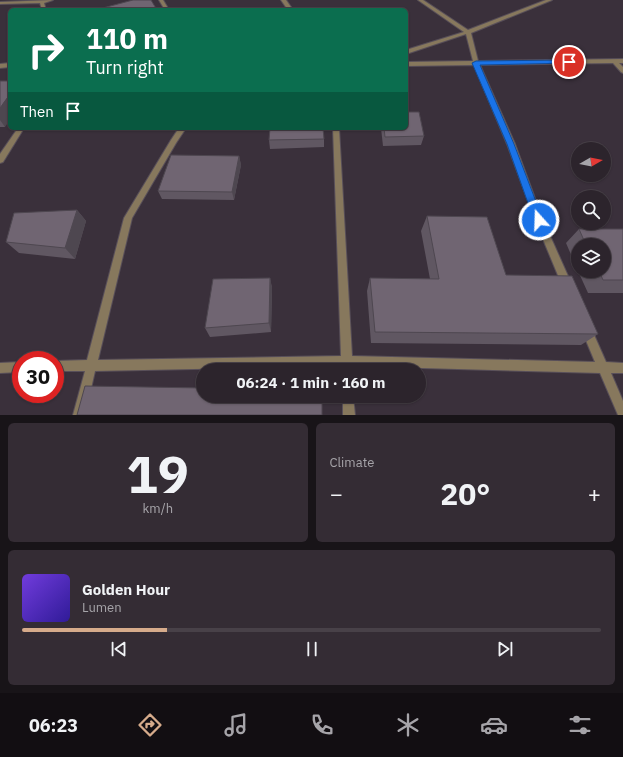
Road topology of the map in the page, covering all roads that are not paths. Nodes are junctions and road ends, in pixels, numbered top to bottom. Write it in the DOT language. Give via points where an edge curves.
graph roads {
  1 [pos="51,0"];
  2 [pos="283,0"];
  3 [pos="420,0"];
  4 [pos="550,0"];
  5 [pos="41,1"];
  6 [pos="0,3"];
  7 [pos="289,8"];
  8 [pos="468,32"];
  9 [pos="408,51"];
  10 [pos="615,61"];
  11 [pos="623,61"];
  12 [pos="476,63"];
  13 [pos="408,64"];
  14 [pos="623,71"];
  15 [pos="20,130"];
  16 [pos="182,130"];
  17 [pos="336,130"];
  18 [pos="0,160"];
  19 [pos="569,290"];
  20 [pos="584,326"];
  21 [pos="347,363"];
  22 [pos="92,365"];
  23 [pos="196,365"];
  24 [pos="64,366"];
  25 [pos="426,366"];
  26 [pos="12,367"];
  27 [pos="0,368"];
  28 [pos="603,368"];
  29 [pos="623,368"];
  30 [pos="348,403"];
  31 [pos="623,414"];
  32 [pos="79,415"];
  33 [pos="349,415"];
  1 -- 5 [label="street"];
  2 -- 7 [label="street"];
  3 -- 8 [label="street"];
  4 -- 8 [label="street"];
  5 -- 6 [label="street"];
  8 -- 9 [label="street"];
  8 -- 12 [label="street"];
  10 -- 11 [label="street"];
  10 -- 12 [label="street"];
  10 -- 14 [label="street"];
  12 -- 13 [label="street"];
  12 -- 19 [label="street"];
  15 -- 18 [label="street"];
  16 -- 22 [label="street" via="128,218"];
  17 -- 21 [label="street"];
  20 -- 28 [label="street"];
  22 -- 23 [label="street"];
  22 -- 24 [label="street"];
  22 -- 32 [label="street"];
  25 -- 28 [label="street"];
  26 -- 27 [label="street"];
  28 -- 29 [label="street"];
  28 -- 31 [label="street"];
  30 -- 33 [label="street"];
}
